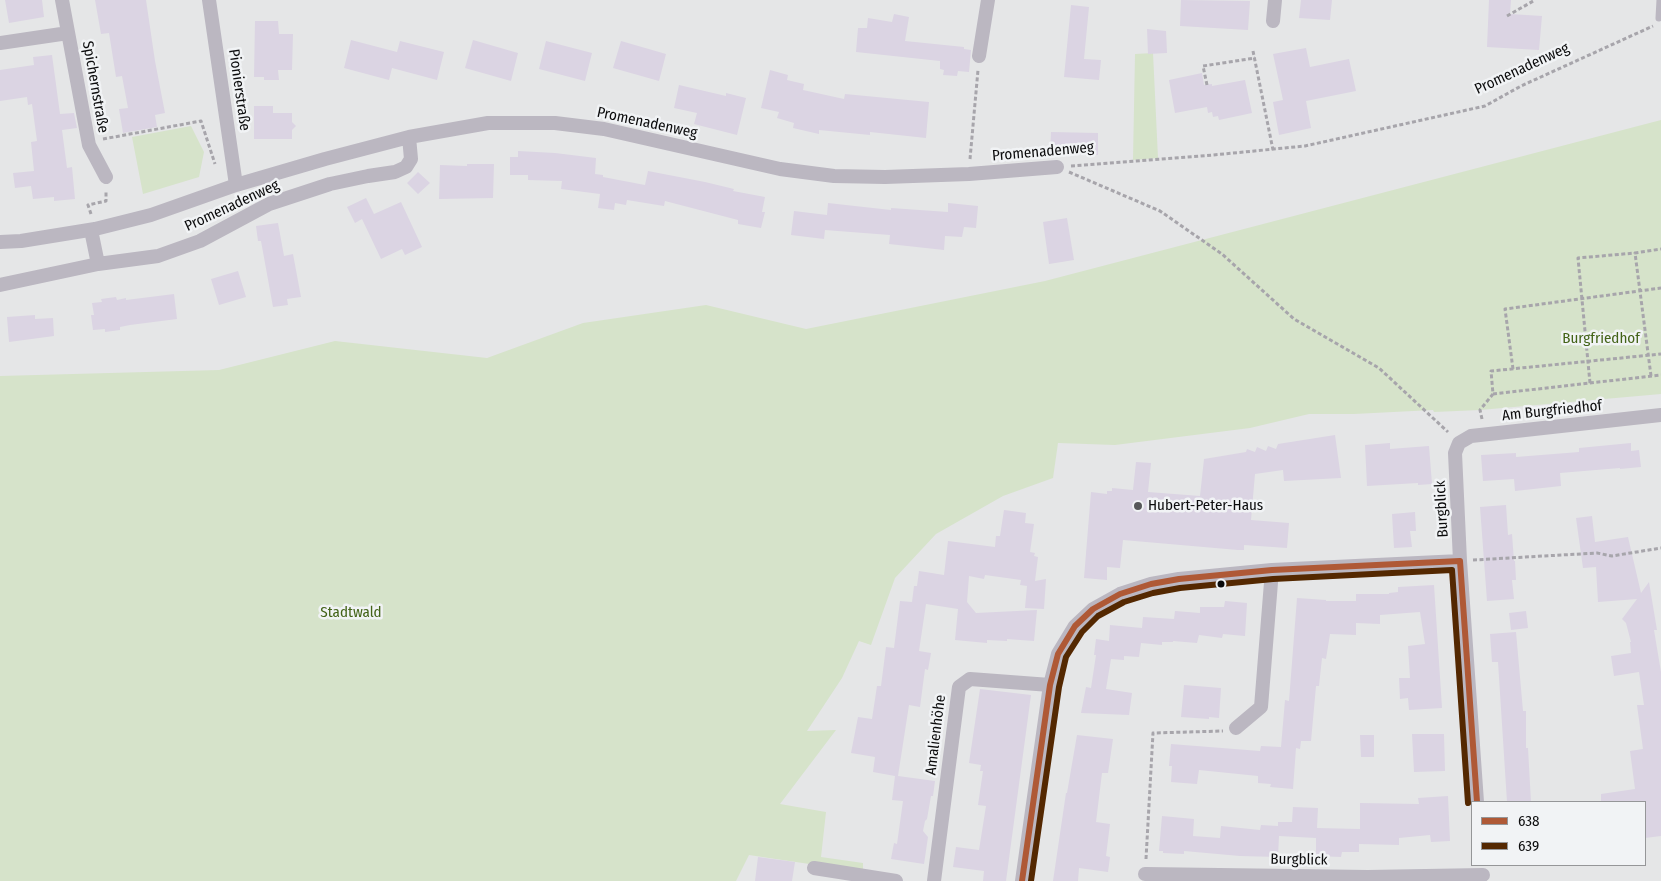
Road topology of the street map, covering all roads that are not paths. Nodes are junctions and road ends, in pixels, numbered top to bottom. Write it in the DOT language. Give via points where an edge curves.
graph roads {
  1 [pos="62,0"];
  2 [pos="209,0"];
  3 [pos="988,0"];
  4 [pos="1275,0"];
  5 [pos="1660,0"];
  6 [pos="1659,18"];
  7 [pos="1273,21"];
  8 [pos="68,33"];
  9 [pos="0,43"];
  10 [pos="979,56"];
  11 [pos="409,137"];
  12 [pos="1058,167"];
  13 [pos="106,177"];
  14 [pos="236,185"];
  15 [pos="93,229"];
  16 [pos="0,242"];
  17 [pos="98,264"];
  18 [pos="0,285"];
  19 [pos="1661,415"];
  20 [pos="1457,448"];
  21 [pos="1460,561"];
  22 [pos="1272,570"];
  23 [pos="1050,685"];
  24 [pos="1236,728"];
  25 [pos="1478,801"];
  26 [pos="814,868"];
  27 [pos="1483,873"];
  28 [pos="1145,874"];
  29 [pos="896,881"];
  30 [pos="934,881"];
  31 [pos="1022,881"];
  1 -- 8 [label="street, Spichernstraße"];
  2 -- 14 [label="street, Pionierstraße"];
  3 -- 10 [label="street"];
  4 -- 7 [label="street"];
  5 -- 6 [label="lane"];
  8 -- 9 [label="street"];
  8 -- 13 [label="street, Spichernstraße" via="89,145"];
  11 -- 12 [label="street, Promenadenweg" via="488,123 555,123 604,128 780,169 834,176 969,174"];
  11 -- 14 [label="street, Promenadenweg"];
  11 -- 17 [label="street, Promenadenweg" via="411,158 406,167 395,172 330,184 269,204 200,241 158,256"];
  14 -- 15 [label="street, Promenadenweg" via="151,215"];
  15 -- 16 [label="street, Promenadenweg"];
  15 -- 17 [label="street"];
  17 -- 18 [label="street, Promenadenweg"];
  19 -- 20 [label="street, Am Burgfriedhof" via="1484,434 1472,436"];
  20 -- 21 [label="street, Burgblick"];
  21 -- 22 [label="street"];
  21 -- 25 [label="street, Burgblick"];
  22 -- 23 [label="street" via="1179,579 1120,594 1093,609 1075,626 1058,654"];
  22 -- 24 [label="street" via="1261,707"];
  23 -- 30 [label="street, Amalienhöhe" via="970,679 959,687"];
  23 -- 31 [label="street"];
  26 -- 29 [label="street"];
  27 -- 28 [label="street, Burgblick" via="1368,878"];
}
